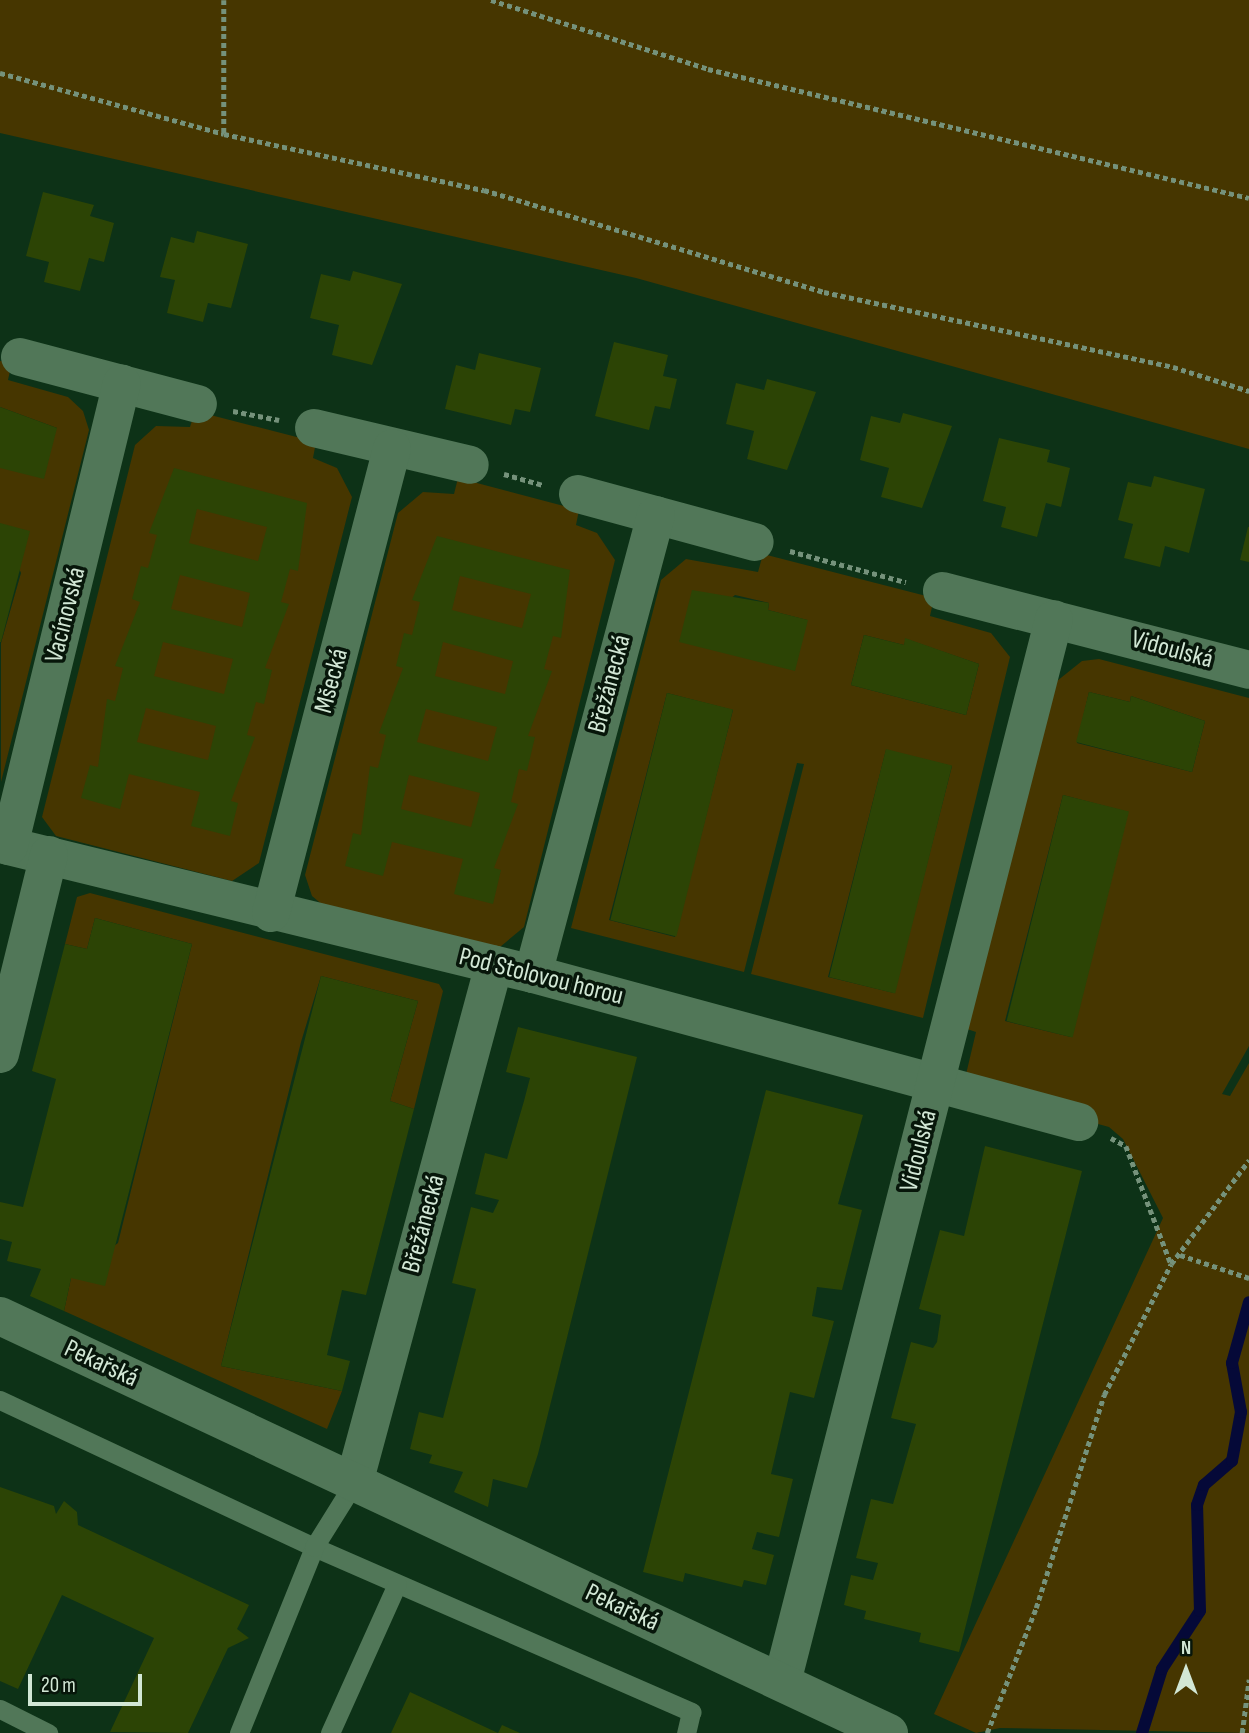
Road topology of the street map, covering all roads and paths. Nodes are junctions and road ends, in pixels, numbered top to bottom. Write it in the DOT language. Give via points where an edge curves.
graph roads {
  1 [pos="225,0"];
  2 [pos="491,0"];
  3 [pos="0,74"];
  4 [pos="225,134"];
  5 [pos="1249,198"];
  6 [pos="20,356"];
  7 [pos="122,384"];
  8 [pos="1249,391"];
  9 [pos="198,404"];
  10 [pos="314,428"];
  11 [pos="393,449"];
  12 [pos="470,465"];
  13 [pos="578,494"];
  14 [pos="656,515"];
  15 [pos="755,542"];
  16 [pos="942,592"];
  17 [pos="1054,619"];
  18 [pos="1249,670"];
  19 [pos="5,845"];
  20 [pos="49,856"];
  21 [pos="271,913"];
  22 [pos="494,965"];
  23 [pos="533,974"];
  24 [pos="0,1054"];
  25 [pos="936,1082"];
  26 [pos="1079,1122"];
  27 [pos="1249,1160"];
  28 [pos="1180,1255"];
  29 [pos="1171,1264"];
  30 [pos="1249,1278"];
  31 [pos="0,1316"];
  32 [pos="0,1400"];
  33 [pos="354,1483"];
  34 [pos="314,1547"];
  35 [pos="397,1584"];
  36 [pos="1249,1679"];
  37 [pos="782,1682"];
  38 [pos="0,1709"];
  39 [pos="48,1733"];
  40 [pos="239,1733"];
  41 [pos="330,1733"];
  42 [pos="686,1733"];
  43 [pos="890,1733"];
  44 [pos="987,1733"];
  45 [pos="1242,1733"];
  1 -- 4 [label="path"];
  2 -- 5 [label="path" via="708,69"];
  3 -- 4 [label="path"];
  4 -- 8 [label="path" via="484,190 824,292 1174,367"];
  6 -- 7 [label="street"];
  7 -- 9 [label="street"];
  7 -- 19 [label="street, Vacínovská"];
  9 -- 10 [label="path"];
  10 -- 11 [label="street"];
  11 -- 12 [label="street"];
  11 -- 21 [label="street, Mšecká"];
  12 -- 13 [label="path"];
  13 -- 14 [label="street"];
  14 -- 15 [label="street"];
  14 -- 23 [label="street, Břežánecká"];
  15 -- 16 [label="path"];
  16 -- 17 [label="street, Vidoulská"];
  17 -- 18 [label="street, Vidoulská"];
  17 -- 25 [label="street, Vidoulská"];
  19 -- 20 [label="street, Pod Stolovou horou"];
  20 -- 21 [label="street, Pod Stolovou horou"];
  20 -- 24 [label="street"];
  21 -- 22 [label="street, Pod Stolovou horou"];
  22 -- 23 [label="street, Pod Stolovou horou"];
  22 -- 33 [label="street, Břežánecká"];
  23 -- 25 [label="street, Pod Stolovou horou"];
  25 -- 26 [label="street, Pod Stolovou horou"];
  25 -- 37 [label="street, Vidoulská"];
  26 -- 29 [label="path" via="1126,1146"];
  27 -- 28 [label="path"];
  28 -- 29 [label="path"];
  28 -- 30 [label="path"];
  29 -- 44 [label="path" via="1104,1395 1036,1608"];
  31 -- 33 [label="street, Pekařská"];
  32 -- 34 [label="lane"];
  33 -- 34 [label="lane"];
  33 -- 37 [label="street, Pekařská"];
  34 -- 35 [label="lane"];
  34 -- 40 [label="lane"];
  35 -- 41 [label="lane"];
  35 -- 42 [label="lane" via="691,1712"];
  36 -- 45 [label="path"];
  37 -- 43 [label="street, Pekařská"];
  38 -- 39 [label="lane"];
}
